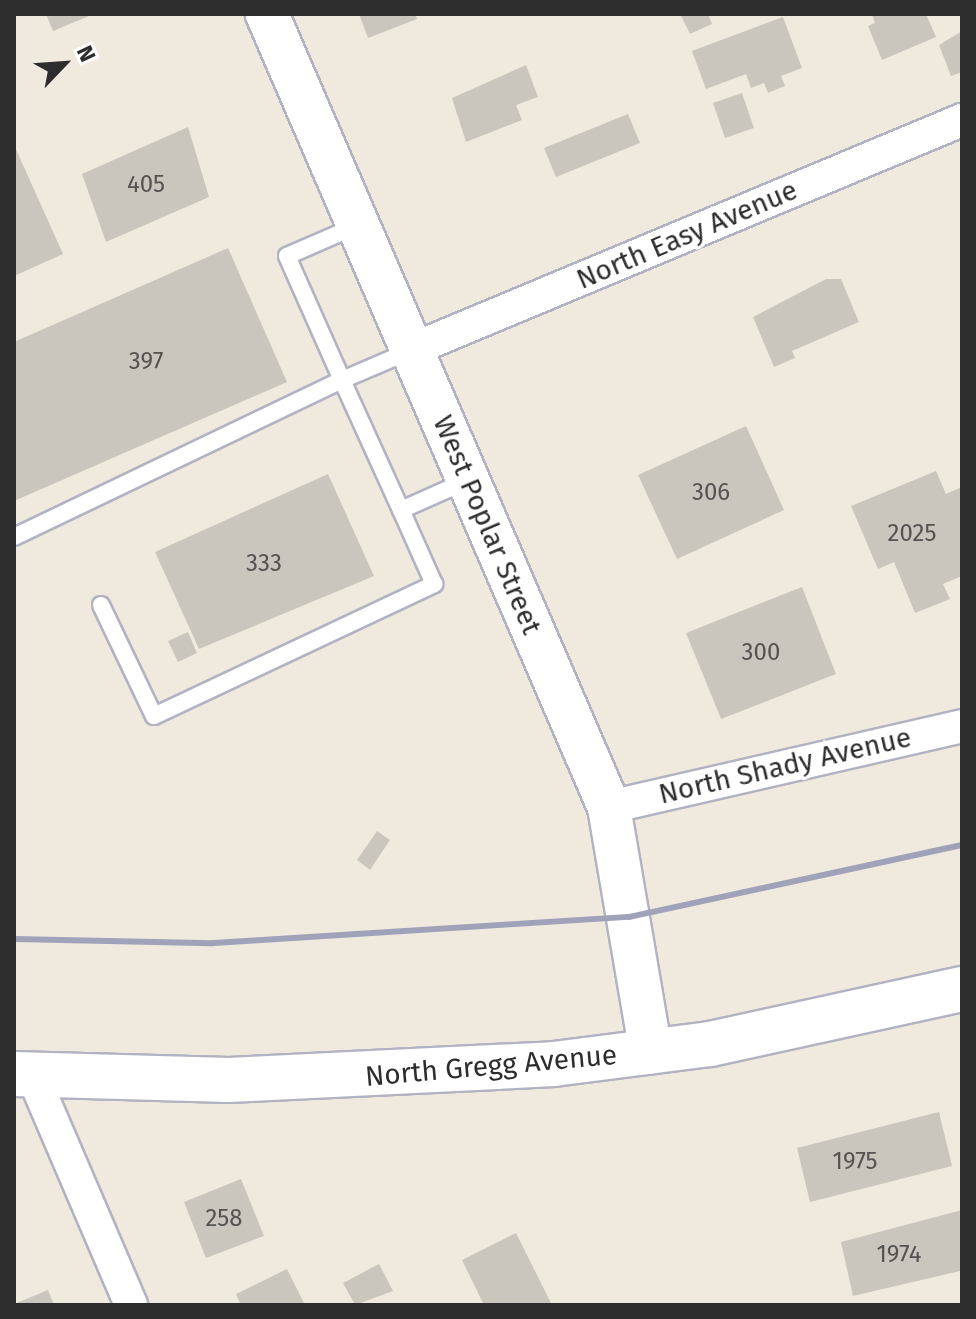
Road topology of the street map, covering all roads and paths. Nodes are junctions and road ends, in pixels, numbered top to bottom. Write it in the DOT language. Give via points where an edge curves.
graph roads {
  1 [pos="267,14"];
  2 [pos="962,120"];
  3 [pos="356,226"];
  4 [pos="411,350"];
  5 [pos="342,380"];
  6 [pos="467,480"];
  7 [pos="401,510"];
  8 [pos="14,537"];
  9 [pos="101,605"];
  10 [pos="962,726"];
  11 [pos="609,807"];
  12 [pos="962,989"];
  13 [pos="651,1052"];
  14 [pos="23,1075"];
  15 [pos="131,1305"];
  1 -- 3 [label="street, West Poplar Street"];
  2 -- 4 [label="street, North Easy Avenue"];
  3 -- 4 [label="street, West Poplar Street"];
  3 -- 5 [label="lane" via="287,256"];
  4 -- 5 [label="lane"];
  4 -- 6 [label="street, West Poplar Street"];
  5 -- 7 [label="lane"];
  5 -- 8 [label="lane"];
  6 -- 7 [label="lane"];
  6 -- 11 [label="street, West Poplar Street"];
  7 -- 9 [label="lane" via="434,584 154,716"];
  10 -- 11 [label="street, North Shady Avenue"];
  11 -- 13 [label="street, West Poplar Street"];
  12 -- 13 [label="main road, North Gregg Avenue"];
  13 -- 14 [label="main road, North Gregg Avenue" via="419,1075"];
  14 -- 15 [label="street"];
}
